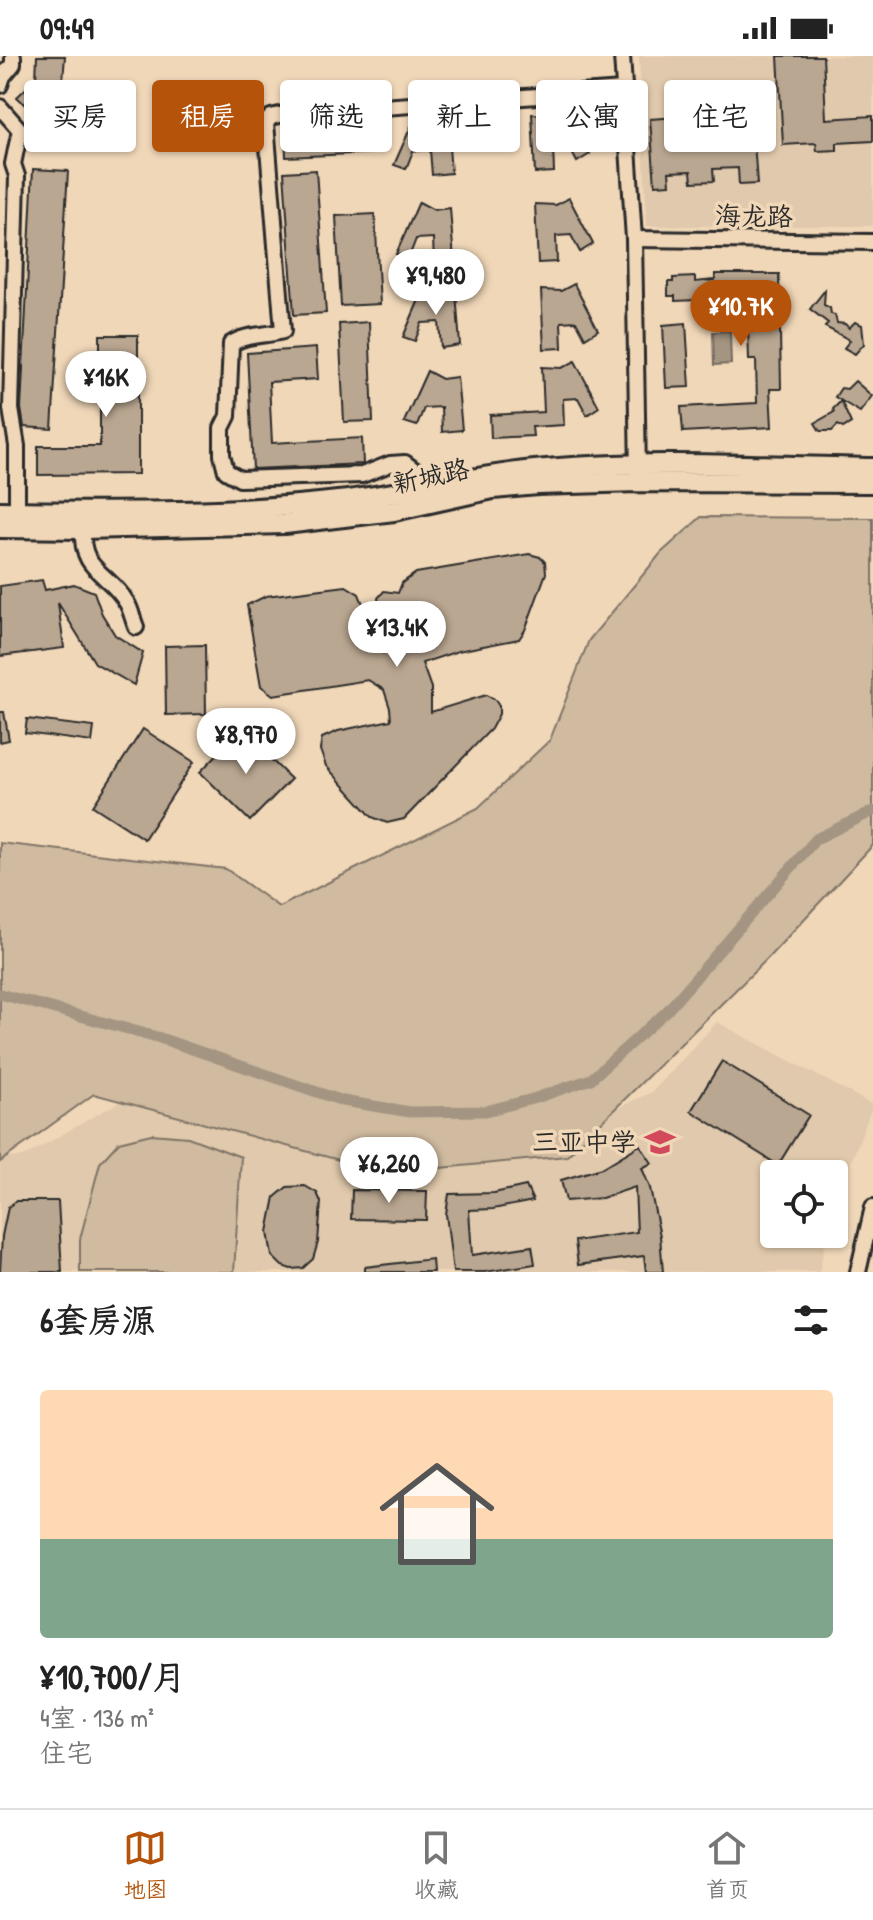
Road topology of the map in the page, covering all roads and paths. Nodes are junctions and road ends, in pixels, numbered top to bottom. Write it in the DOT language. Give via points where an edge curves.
graph roads {
  1 [pos="13,56"];
  2 [pos="622,56"];
  3 [pos="623,80"];
  4 [pos="0,85"];
  5 [pos="536,96"];
  6 [pos="0,107"];
  7 [pos="628,152"];
  8 [pos="634,239"];
  9 [pos="873,242"];
  10 [pos="873,468"];
  11 [pos="638,474"];
  12 [pos="873,483"];
  13 [pos="422,488"];
  14 [pos="8,511"];
  15 [pos="0,528"];
  16 [pos="83,529"];
  17 [pos="136,627"];
  18 [pos="873,1207"];
  19 [pos="858,1272"];
  1 -- 4 [label="street"];
  2 -- 3 [label="street"];
  5 -- 13 [label="street" via="284,114 266,123 283,331 231,344 228,416 222,428 226,471 240,479 362,475 405,463 417,472"];
  6 -- 14 [label="street" via="20,130 13,164 17,176 11,409 17,446"];
  7 -- 8 [label="street"];
  8 -- 9 [label="street, 海龙路"];
  8 -- 11 [label="street"];
  10 -- 11 [label="main road, 新城路"];
  11 -- 12 [label="main road, 新城路"];
  11 -- 13 [label="main road, 新城路" via="538,469"];
  11 -- 16 [label="main road, 新城路" via="493,489 324,521"];
  13 -- 14 [label="main road, 新城路" via="285,506"];
  15 -- 16 [label="main road, 新城路"];
  16 -- 17 [label="street" via="89,563 126,602"];
  18 -- 19 [label="street"];
}
